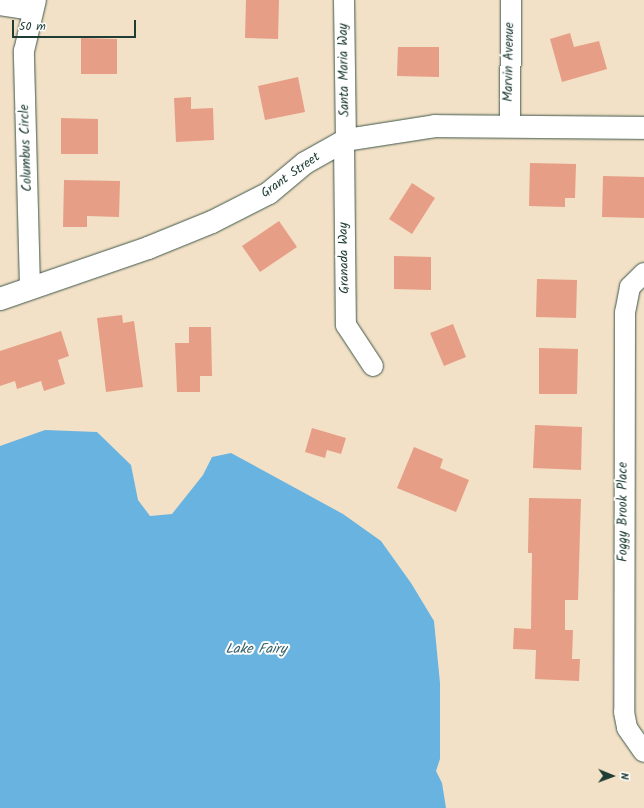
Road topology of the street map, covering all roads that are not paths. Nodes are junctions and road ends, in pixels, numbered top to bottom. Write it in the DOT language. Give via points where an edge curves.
graph roads {
  1 [pos="344,0"];
  2 [pos="511,0"];
  3 [pos="0,5"];
  4 [pos="34,5"];
  5 [pos="510,125"];
  6 [pos="644,128"];
  7 [pos="345,141"];
  8 [pos="644,273"];
  9 [pos="30,288"];
  10 [pos="0,300"];
  11 [pos="374,366"];
  12 [pos="644,752"];
  1 -- 7 [label="street, Santa Maria Way"];
  2 -- 5 [label="street, Marvin Avenue"];
  3 -- 4 [label="street, Columbus Circle"];
  4 -- 9 [label="street, Columbus Circle" via="24,51"];
  5 -- 6 [label="street, Grant Street"];
  5 -- 7 [label="street, Grant Street" via="435,126"];
  7 -- 9 [label="street, Grant Street" via="305,163 269,194 212,222 148,248"];
  7 -- 11 [label="street, Granada Way" via="346,325"];
  8 -- 12 [label="street, Foggy Brook Place" via="630,287 625,312 624,696 627,728"];
  9 -- 10 [label="street, Grant Street"];
}
